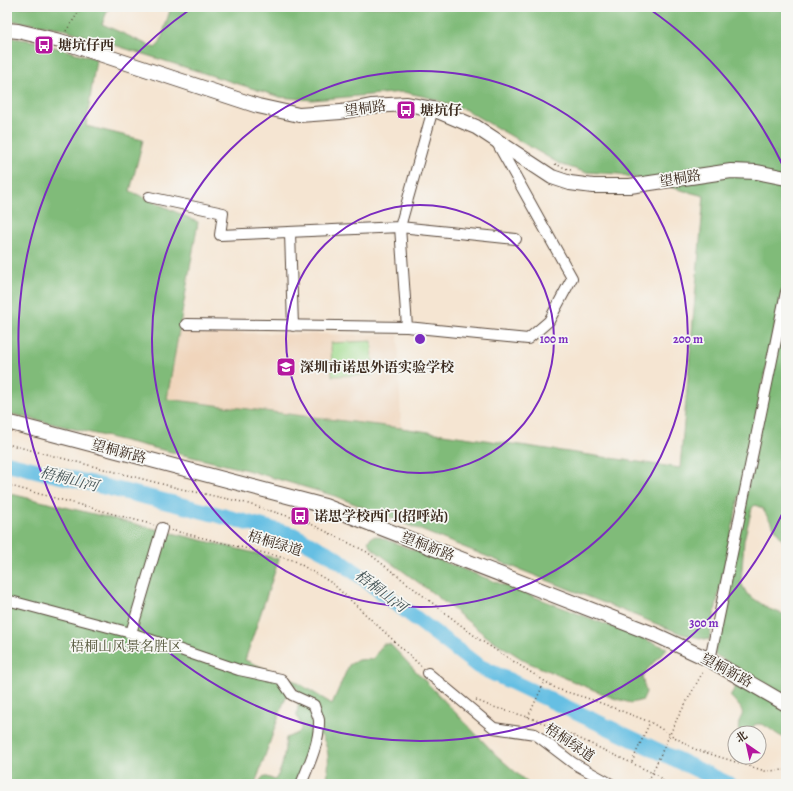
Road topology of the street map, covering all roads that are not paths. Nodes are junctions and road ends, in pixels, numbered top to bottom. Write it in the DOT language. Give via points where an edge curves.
graph roads {
  1 [pos="7,30"];
  2 [pos="432,109"];
  3 [pos="495,139"];
  4 [pos="786,178"];
  5 [pos="149,197"];
  6 [pos="400,227"];
  7 [pos="290,233"];
  8 [pos="516,240"];
  9 [pos="786,292"];
  10 [pos="186,324"];
  11 [pos="293,326"];
  12 [pos="406,327"];
  13 [pos="7,422"];
  14 [pos="162,528"];
  15 [pos="7,600"];
  16 [pos="131,632"];
  17 [pos="710,660"];
  18 [pos="428,673"];
  19 [pos="786,704"];
  20 [pos="301,784"];
  21 [pos="611,784"];
  1 -- 2 [label="street, 望桐路" via="60,41 258,106 299,115 400,104"];
  2 -- 3 [label="street, 望桐路" via="461,119"];
  2 -- 6 [label="street"];
  3 -- 4 [label="street, 望桐路" via="552,176 570,183 630,186 731,171 757,172"];
  3 -- 12 [label="street" via="572,278 549,321 528,340"];
  5 -- 7 [label="street" via="223,213 220,235"];
  6 -- 7 [label="street"];
  6 -- 8 [label="street"];
  6 -- 12 [label="street"];
  7 -- 11 [label="street"];
  9 -- 17 [label="street"];
  10 -- 11 [label="street"];
  11 -- 12 [label="street"];
  13 -- 17 [label="street, 望桐新路" via="325,506 656,635"];
  14 -- 16 [label="street"];
  15 -- 16 [label="street"];
  16 -- 20 [label="street" via="239,670 281,679 292,695 314,705 319,719 317,736 309,767"];
  17 -- 19 [label="street, 望桐新路"];
  18 -- 21 [label="street, 梧桐绿道" via="494,728 536,734 573,763"];
}
